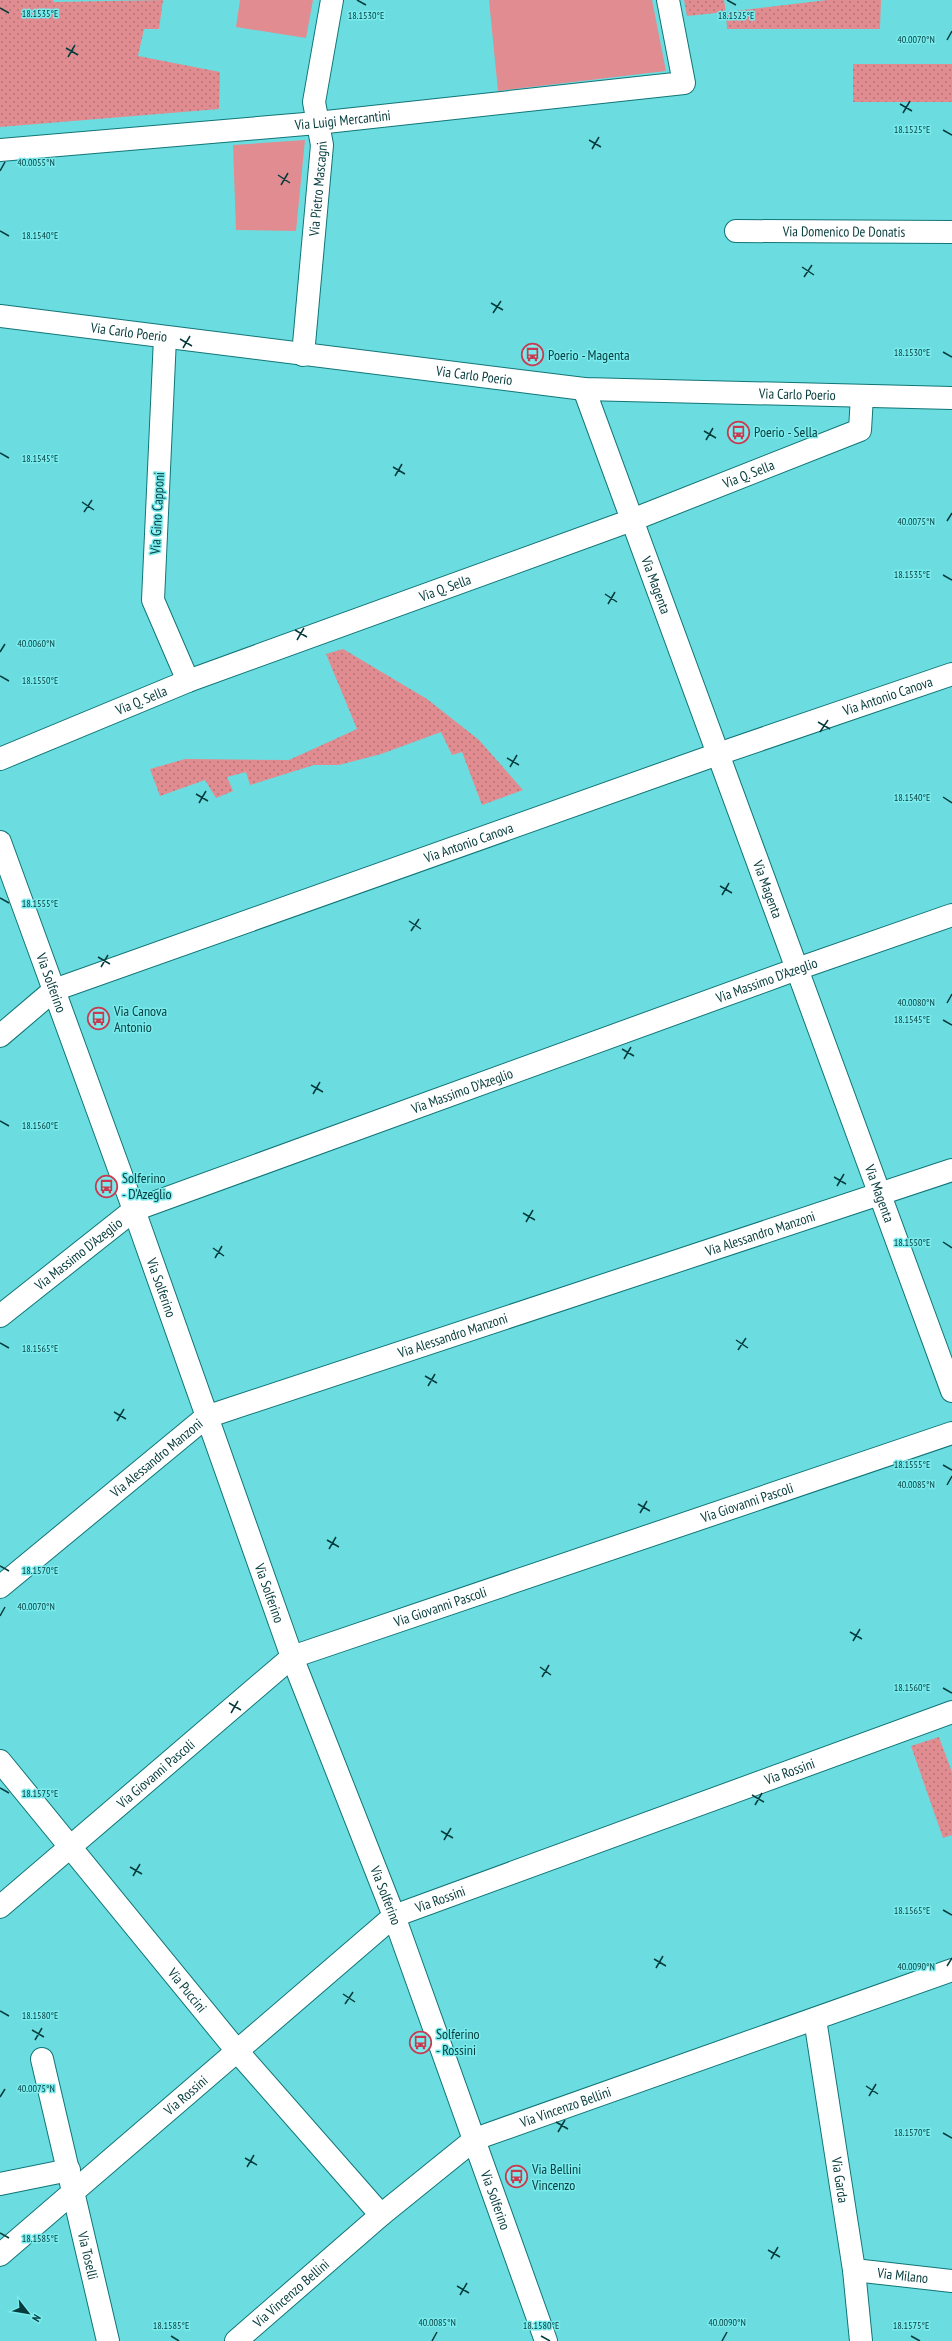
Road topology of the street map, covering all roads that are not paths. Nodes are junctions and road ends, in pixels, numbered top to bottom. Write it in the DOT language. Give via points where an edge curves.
graph roads {
  1 [pos="332,0"];
  2 [pos="668,0"];
  3 [pos="317,123"];
  4 [pos="0,150"];
  5 [pos="736,231"];
  6 [pos="952,232"];
  7 [pos="0,316"];
  8 [pos="165,338"];
  9 [pos="303,355"];
  10 [pos="584,388"];
  11 [pos="862,396"];
  12 [pos="952,398"];
  13 [pos="632,520"];
  14 [pos="952,674"];
  15 [pos="188,681"];
  16 [pos="718,754"];
  17 [pos="0,759"];
  18 [pos="0,842"];
  19 [pos="952,915"];
  20 [pos="797,969"];
  21 [pos="54,990"];
  22 [pos="0,1036"];
  23 [pos="952,1170"];
  24 [pos="881,1192"];
  25 [pos="134,1210"];
  26 [pos="0,1316"];
  27 [pos="952,1391"];
  28 [pos="206,1417"];
  29 [pos="952,1433"];
  30 [pos="0,1587"];
  31 [pos="292,1658"];
  32 [pos="952,1712"];
  33 [pos="0,1761"];
  34 [pos="71,1846"];
  35 [pos="0,1907"];
  36 [pos="394,1916"];
  37 [pos="952,1970"];
  38 [pos="815,2019"];
  39 [pos="237,2051"];
  40 [pos="42,2059"];
  41 [pos="475,2139"];
  42 [pos="69,2170"];
  43 [pos="0,2184"];
  44 [pos="75,2192"];
  45 [pos="382,2215"];
  46 [pos="0,2255"];
  47 [pos="854,2270"];
  48 [pos="952,2281"];
  49 [pos="108,2341"];
  50 [pos="236,2341"];
  51 [pos="546,2341"];
  52 [pos="861,2341"];
  1 -- 3 [label="street, Via Pietro Mascagni" via="314,102"];
  2 -- 3 [label="street, Via Luigi Mercantini" via="684,83"];
  3 -- 4 [label="street, Via Luigi Mercantini"];
  3 -- 9 [label="street, Via Pietro Mascagni" via="322,145"];
  5 -- 6 [label="street, Via Domenico De Donatis"];
  7 -- 8 [label="street, Via Carlo Poerio"];
  8 -- 9 [label="street, Via Carlo Poerio"];
  8 -- 15 [label="street, Via Gino Capponi" via="153,600"];
  9 -- 10 [label="street, Via Carlo Poerio"];
  10 -- 11 [label="street, Via Carlo Poerio"];
  10 -- 13 [label="street, Via Magenta"];
  11 -- 12 [label="street, Via Carlo Poerio"];
  11 -- 13 [label="street, Via Q. Sella" via="860,430"];
  13 -- 15 [label="street, Via Q. Sella"];
  13 -- 16 [label="street, Via Magenta"];
  14 -- 16 [label="street, Via Antonio Canova"];
  15 -- 17 [label="street, Via Q. Sella"];
  16 -- 20 [label="street, Via Magenta"];
  16 -- 21 [label="street, Via Antonio Canova"];
  18 -- 21 [label="street, Via Solferino"];
  19 -- 20 [label="street, Via Massimo D'Azeglio"];
  20 -- 24 [label="street, Via Magenta"];
  20 -- 25 [label="street, Via Massimo D'Azeglio"];
  21 -- 22 [label="street, Via Antonio Canova"];
  21 -- 25 [label="street, Via Solferino"];
  23 -- 24 [label="street, Via Alessandro Manzoni"];
  24 -- 27 [label="street, Via Magenta"];
  24 -- 28 [label="street, Via Alessandro Manzoni"];
  25 -- 26 [label="street, Via Massimo D'Azeglio"];
  25 -- 28 [label="street, Via Solferino"];
  28 -- 30 [label="street, Via Alessandro Manzoni"];
  28 -- 31 [label="street, Via Solferino"];
  29 -- 31 [label="street, Via Giovanni Pascoli"];
  31 -- 34 [label="street, Via Giovanni Pascoli"];
  31 -- 36 [label="street, Via Solferino"];
  32 -- 36 [label="street, Via Rossini"];
  33 -- 34 [label="street, Via Puccini"];
  34 -- 35 [label="street, Via Giovanni Pascoli"];
  34 -- 39 [label="street, Via Puccini"];
  36 -- 39 [label="street, Via Rossini"];
  36 -- 41 [label="street, Via Solferino"];
  37 -- 38 [label="street, Via Vincenzo Bellini"];
  38 -- 41 [label="street, Via Vincenzo Bellini"];
  38 -- 47 [label="street, Via Garda"];
  39 -- 44 [label="street, Via Rossini"];
  39 -- 45 [label="street, Via Puccini"];
  40 -- 42 [label="street, Via Toselli"];
  41 -- 45 [label="street, Via Vincenzo Bellini"];
  41 -- 51 [label="street, Via Solferino"];
  42 -- 43 [label="street"];
  42 -- 44 [label="street, Via Toselli"];
  44 -- 46 [label="street, Via Rossini"];
  44 -- 49 [label="street, Via Toselli"];
  45 -- 50 [label="street, Via Vincenzo Bellini"];
  47 -- 48 [label="street, Via Milano"];
  47 -- 52 [label="street, Via Garda"];
}
